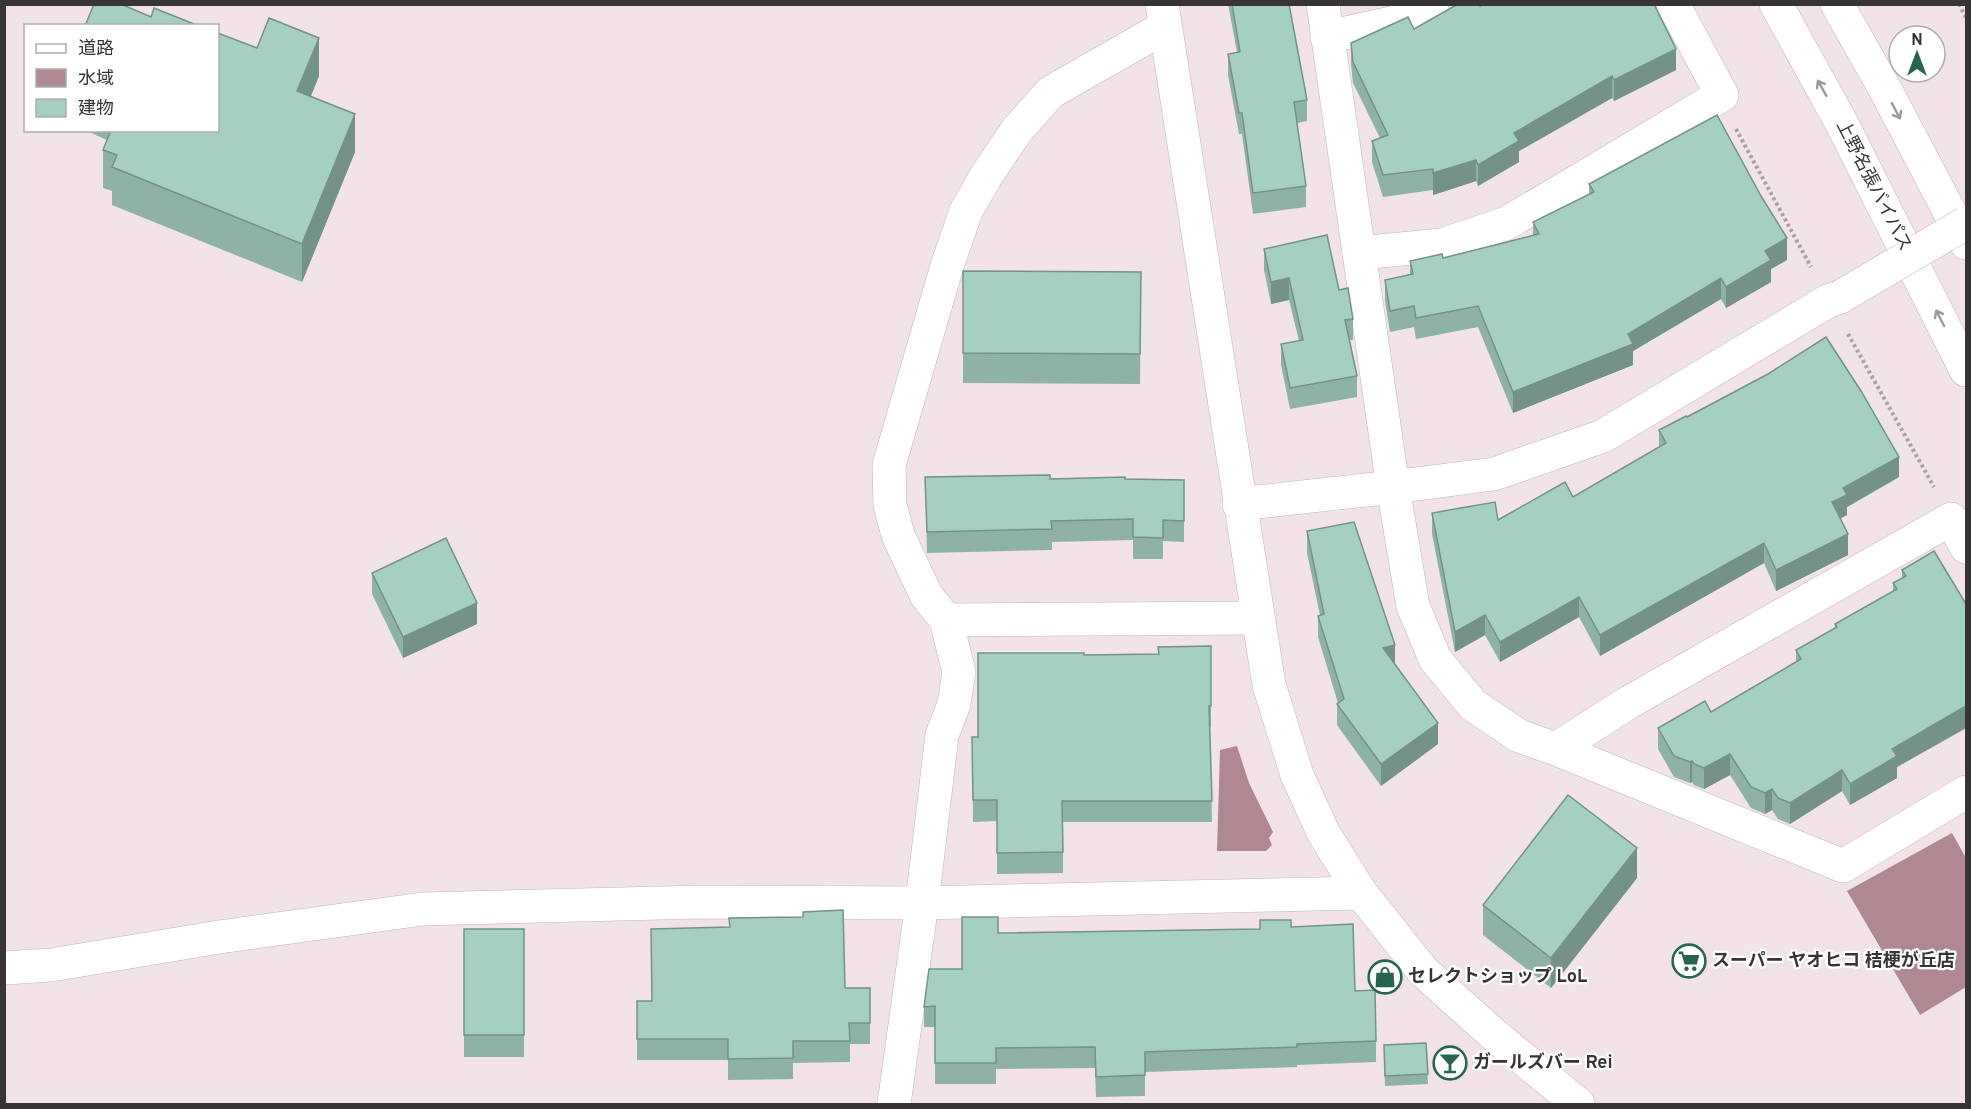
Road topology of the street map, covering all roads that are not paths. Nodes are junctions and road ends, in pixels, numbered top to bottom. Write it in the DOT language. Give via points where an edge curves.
graph roads {
  1 [pos="1323,4"];
  2 [pos="1432,4"];
  3 [pos="1673,4"];
  4 [pos="1776,4"];
  5 [pos="1838,4"];
  6 [pos="1163,16"];
  7 [pos="1327,37"];
  8 [pos="1966,223"];
  9 [pos="1966,243"];
  10 [pos="1359,253"];
  11 [pos="1966,370"];
  12 [pos="1394,487"];
  13 [pos="1239,504"];
  14 [pos="1966,547"];
  15 [pos="1258,618"];
  16 [pos="946,620"];
  17 [pos="1556,749"];
  18 [pos="1966,792"];
  19 [pos="1361,893"];
  20 [pos="922,903"];
  21 [pos="4,968"];
  22 [pos="894,1104"];
  23 [pos="1578,1104"];
  1 -- 7 [label="main road"];
  2 -- 7 [label="main road" via="1409,19"];
  3 -- 10 [label="main road" via="1722,95 1507,223 1442,245"];
  11 -- 4 [label="main road, 上野名張バイパス, one-way" via="1842,124"];
  5 -- 9 [label="main road, one-way"];
  6 -- 13 [label="main road"];
  6 -- 16 [label="main road" via="1051,92 1017,130 966,211 889,465 890,505 898,535 926,595"];
  7 -- 10 [label="main road"];
  8 -- 12 [label="main road, bridge" via="1603,436 1494,474"];
  10 -- 12 [label="main road"];
  12 -- 13 [label="main road"];
  12 -- 17 [label="main road" via="1413,606 1435,659 1473,705 1519,736"];
  13 -- 15 [label="main road"];
  14 -- 17 [label="main road" via="1951,519 1626,704"];
  15 -- 16 [label="main road"];
  15 -- 19 [label="main road" via="1269,685 1297,775 1324,834"];
  16 -- 20 [label="main road" via="959,672 954,704 942,735"];
  17 -- 18 [label="main road" via="1843,866"];
  19 -- 20 [label="main road"];
  19 -- 23 [label="main road" via="1423,971"];
  20 -- 21 [label="main road" via="702,902 423,909 51,965"];
  20 -- 22 [label="main road"];
}
